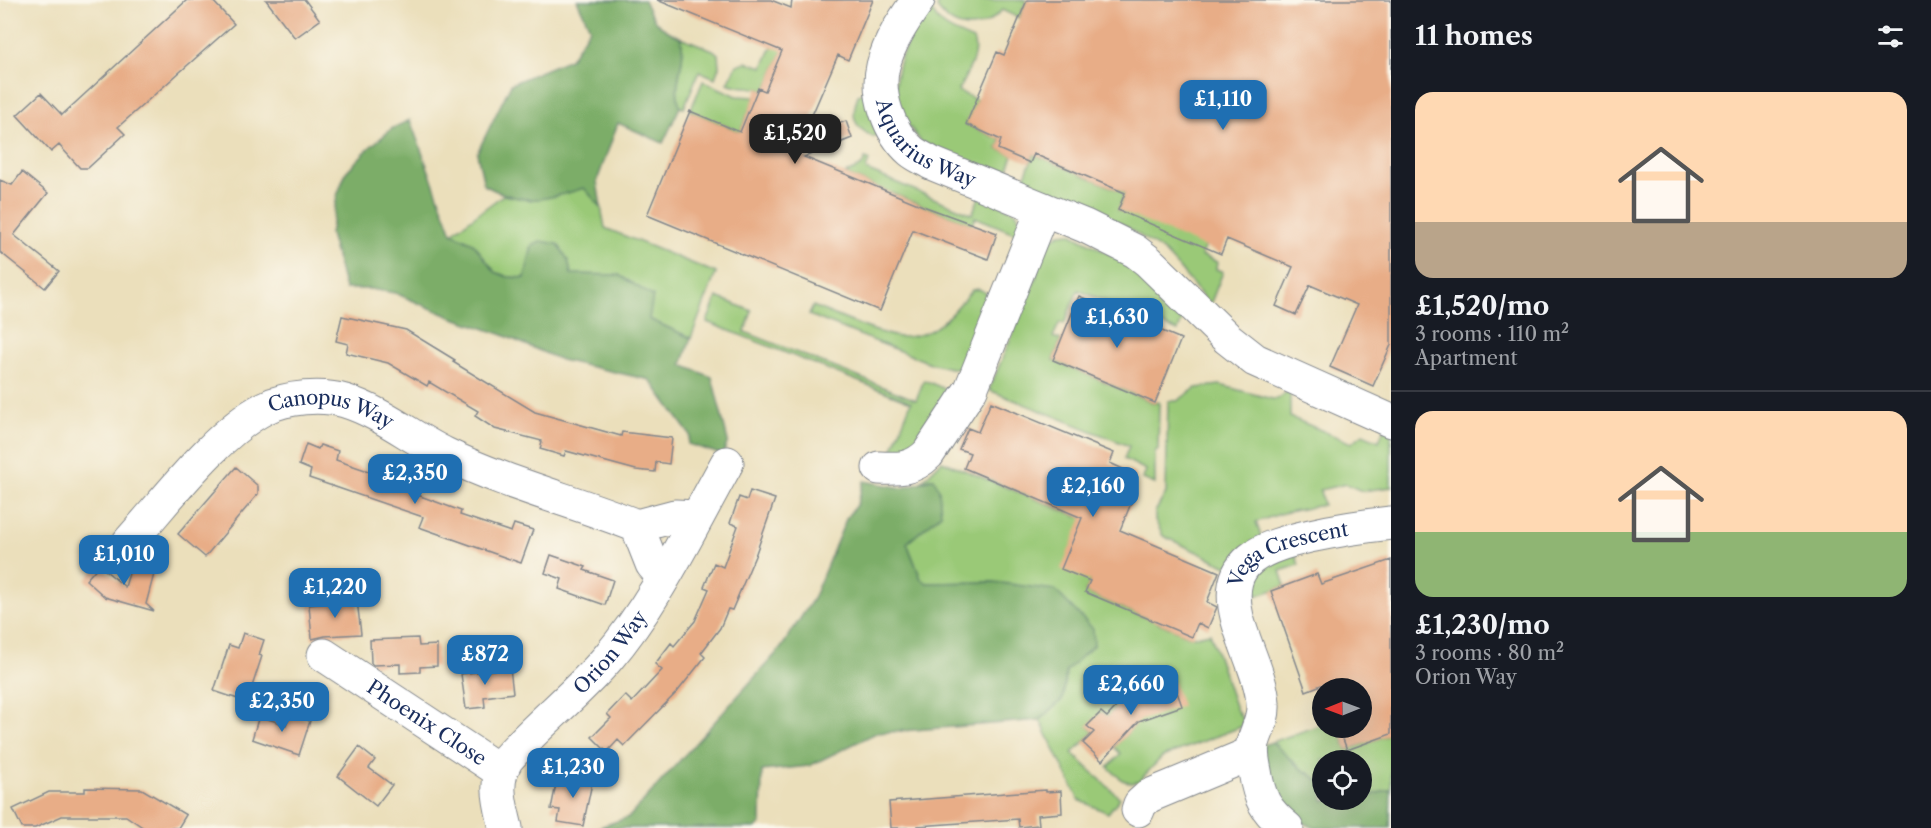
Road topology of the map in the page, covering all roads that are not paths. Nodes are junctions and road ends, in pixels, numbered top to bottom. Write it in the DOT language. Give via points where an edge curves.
graph roads {
  1 [pos="918,0"];
  2 [pos="1043,209"];
  3 [pos="1391,421"];
  4 [pos="727,463"];
  5 [pos="879,468"];
  6 [pos="697,517"];
  7 [pos="1391,523"];
  8 [pos="637,526"];
  9 [pos="129,542"];
  10 [pos="663,577"];
  11 [pos="324,655"];
  12 [pos="1252,753"];
  13 [pos="500,771"];
  14 [pos="1131,820"];
  15 [pos="506,828"];
  16 [pos="1287,828"];
  1 -- 2 [label="street, Aquarius Way" via="882,68 884,101 898,135 912,151 931,163"];
  2 -- 3 [label="street" via="1135,251 1255,360"];
  2 -- 5 [label="street" via="971,389 928,454 906,468"];
  4 -- 6 [label="street, Orion Way"];
  6 -- 8 [label="street" via="675,516"];
  6 -- 10 [label="street, Orion Way"];
  7 -- 12 [label="street, Vega Crescent" via="1349,527 1276,544 1243,566 1235,584 1234,605 1264,706"];
  8 -- 9 [label="street, Canopus Way" via="444,454 333,398 287,400 266,407 241,423 202,460"];
  8 -- 10 [label="street" via="652,564"];
  10 -- 13 [label="street, Orion Way" via="649,604 606,660 521,743"];
  11 -- 13 [label="street, Phoenix Close"];
  12 -- 14 [label="street" via="1149,796"];
  12 -- 16 [label="street, Vega Crescent" via="1263,802"];
  13 -- 15 [label="street" via="498,790"];
}
